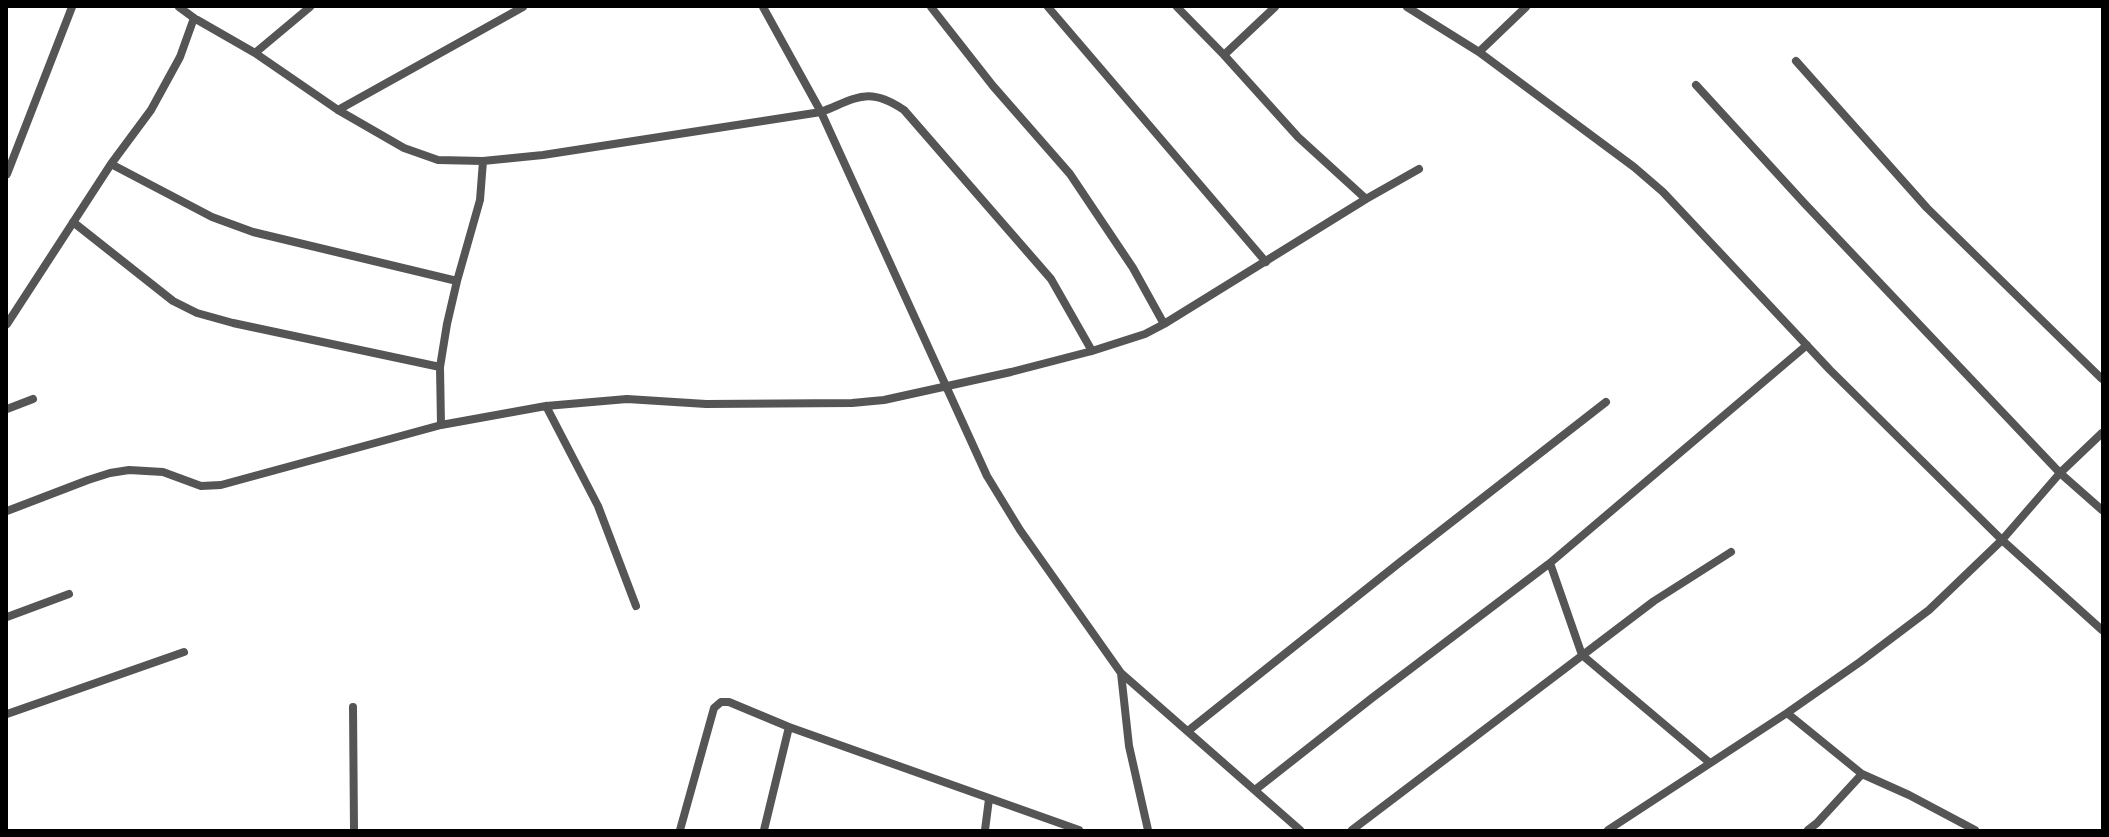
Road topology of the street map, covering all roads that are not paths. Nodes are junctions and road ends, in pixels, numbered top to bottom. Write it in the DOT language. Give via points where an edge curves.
graph roads {
  1 [pos="72,7"];
  2 [pos="179,7"];
  3 [pos="310,7"];
  4 [pos="523,7"];
  5 [pos="763,7"];
  6 [pos="931,7"];
  7 [pos="1048,7"];
  8 [pos="1177,7"];
  9 [pos="1275,7"];
  10 [pos="1526,7"];
  11 [pos="1411,8"];
  12 [pos="194,18"];
  13 [pos="1479,52"];
  14 [pos="255,53"];
  15 [pos="1224,55"];
  16 [pos="1796,61"];
  17 [pos="1696,85"];
  18 [pos="338,110"];
  19 [pos="821,112"];
  20 [pos="482,161"];
  21 [pos="111,164"];
  22 [pos="1419,169"];
  23 [pos="7,174"];
  24 [pos="1366,199"];
  25 [pos="73,222"];
  26 [pos="1266,262"];
  27 [pos="457,281"];
  28 [pos="7,324"];
  29 [pos="1164,324"];
  30 [pos="1807,345"];
  31 [pos="1092,351"];
  32 [pos="440,367"];
  33 [pos="2102,379"];
  34 [pos="947,387"];
  35 [pos="33,399"];
  36 [pos="1606,402"];
  37 [pos="546,406"];
  38 [pos="7,409"];
  39 [pos="441,425"];
  40 [pos="2102,433"];
  41 [pos="2060,473"];
  42 [pos="2102,510"];
  43 [pos="7,511"];
  44 [pos="2002,540"];
  45 [pos="1730,552"];
  46 [pos="1550,563"];
  47 [pos="69,594"];
  48 [pos="636,606"];
  49 [pos="7,617"];
  50 [pos="2102,630"];
  51 [pos="184,652"];
  52 [pos="1582,655"];
  53 [pos="1120,673"];
  54 [pos="353,707"];
  55 [pos="1787,713"];
  56 [pos="7,714"];
  57 [pos="789,726"];
  58 [pos="1188,731"];
  59 [pos="1710,763"];
  60 [pos="1862,774"];
  61 [pos="1255,790"];
  62 [pos="988,799"];
  63 [pos="354,830"];
  64 [pos="680,830"];
  65 [pos="764,830"];
  66 [pos="984,830"];
  67 [pos="1080,830"];
  68 [pos="1148,830"];
  69 [pos="1300,830"];
  70 [pos="1352,830"];
  71 [pos="1608,830"];
  72 [pos="1808,830"];
  73 [pos="1975,830"];
  1 -- 23 [label="street"];
  2 -- 12 [label="street"];
  3 -- 14 [label="street"];
  4 -- 18 [label="street"];
  5 -- 19 [label="street"];
  6 -- 29 [label="street" via="993,86 1070,174 1133,268"];
  7 -- 26 [label="street"];
  8 -- 15 [label="street"];
  9 -- 15 [label="street"];
  10 -- 13 [label="street"];
  11 -- 13 [label="street"];
  12 -- 14 [label="street"];
  12 -- 21 [label="street" via="180,57 151,110"];
  13 -- 30 [label="street" via="1634,166 1663,192"];
  14 -- 18 [label="street"];
  15 -- 24 [label="street" via="1298,137"];
  16 -- 33 [label="street" via="1927,208"];
  17 -- 41 [label="street"];
  18 -- 20 [label="street" via="411,150 438,160"];
  19 -- 20 [label="street"];
  19 -- 31 [label="street" via="862,96 875,95 890,100 904,110 1051,279"];
  19 -- 34 [label="street"];
  20 -- 27 [label="street" via="480,200"];
  21 -- 25 [label="street"];
  21 -- 27 [label="street" via="212,217 254,232"];
  22 -- 24 [label="street"];
  24 -- 26 [label="street"];
  25 -- 28 [label="street"];
  25 -- 32 [label="street" via="173,301 197,313"];
  26 -- 29 [label="street"];
  27 -- 32 [label="street"];
  29 -- 31 [label="street" via="1145,334"];
  30 -- 44 [label="street"];
  30 -- 46 [label="street"];
  31 -- 34 [label="street"];
  32 -- 39 [label="street"];
  34 -- 37 [label="street" via="884,400 852,403 706,404 627,399"];
  34 -- 53 [label="street" via="986,476 1020,530"];
  35 -- 38 [label="street"];
  36 -- 58 [label="street" via="1398,562"];
  37 -- 39 [label="street"];
  37 -- 48 [label="street" via="598,506"];
  39 -- 43 [label="street" via="221,485 201,486 163,472 129,470 110,473"];
  40 -- 41 [label="street"];
  41 -- 42 [label="street"];
  41 -- 44 [label="street"];
  44 -- 50 [label="street"];
  44 -- 55 [label="street" via="1929,610"];
  45 -- 52 [label="street" via="1654,601"];
  46 -- 52 [label="street"];
  46 -- 61 [label="street"];
  47 -- 49 [label="street"];
  51 -- 56 [label="street"];
  52 -- 59 [label="street"];
  52 -- 70 [label="street"];
  53 -- 58 [label="street"];
  53 -- 68 [label="street" via="1129,746"];
  54 -- 63 [label="street"];
  55 -- 59 [label="street"];
  55 -- 60 [label="street"];
  57 -- 62 [label="street"];
  57 -- 64 [label="street" via="729,702 721,702 714,708"];
  57 -- 65 [label="street"];
  58 -- 61 [label="street"];
  59 -- 71 [label="street"];
  60 -- 72 [label="street"];
  60 -- 73 [label="street" via="1909,795"];
  61 -- 69 [label="street"];
  62 -- 66 [label="street"];
  62 -- 67 [label="street"];
}
